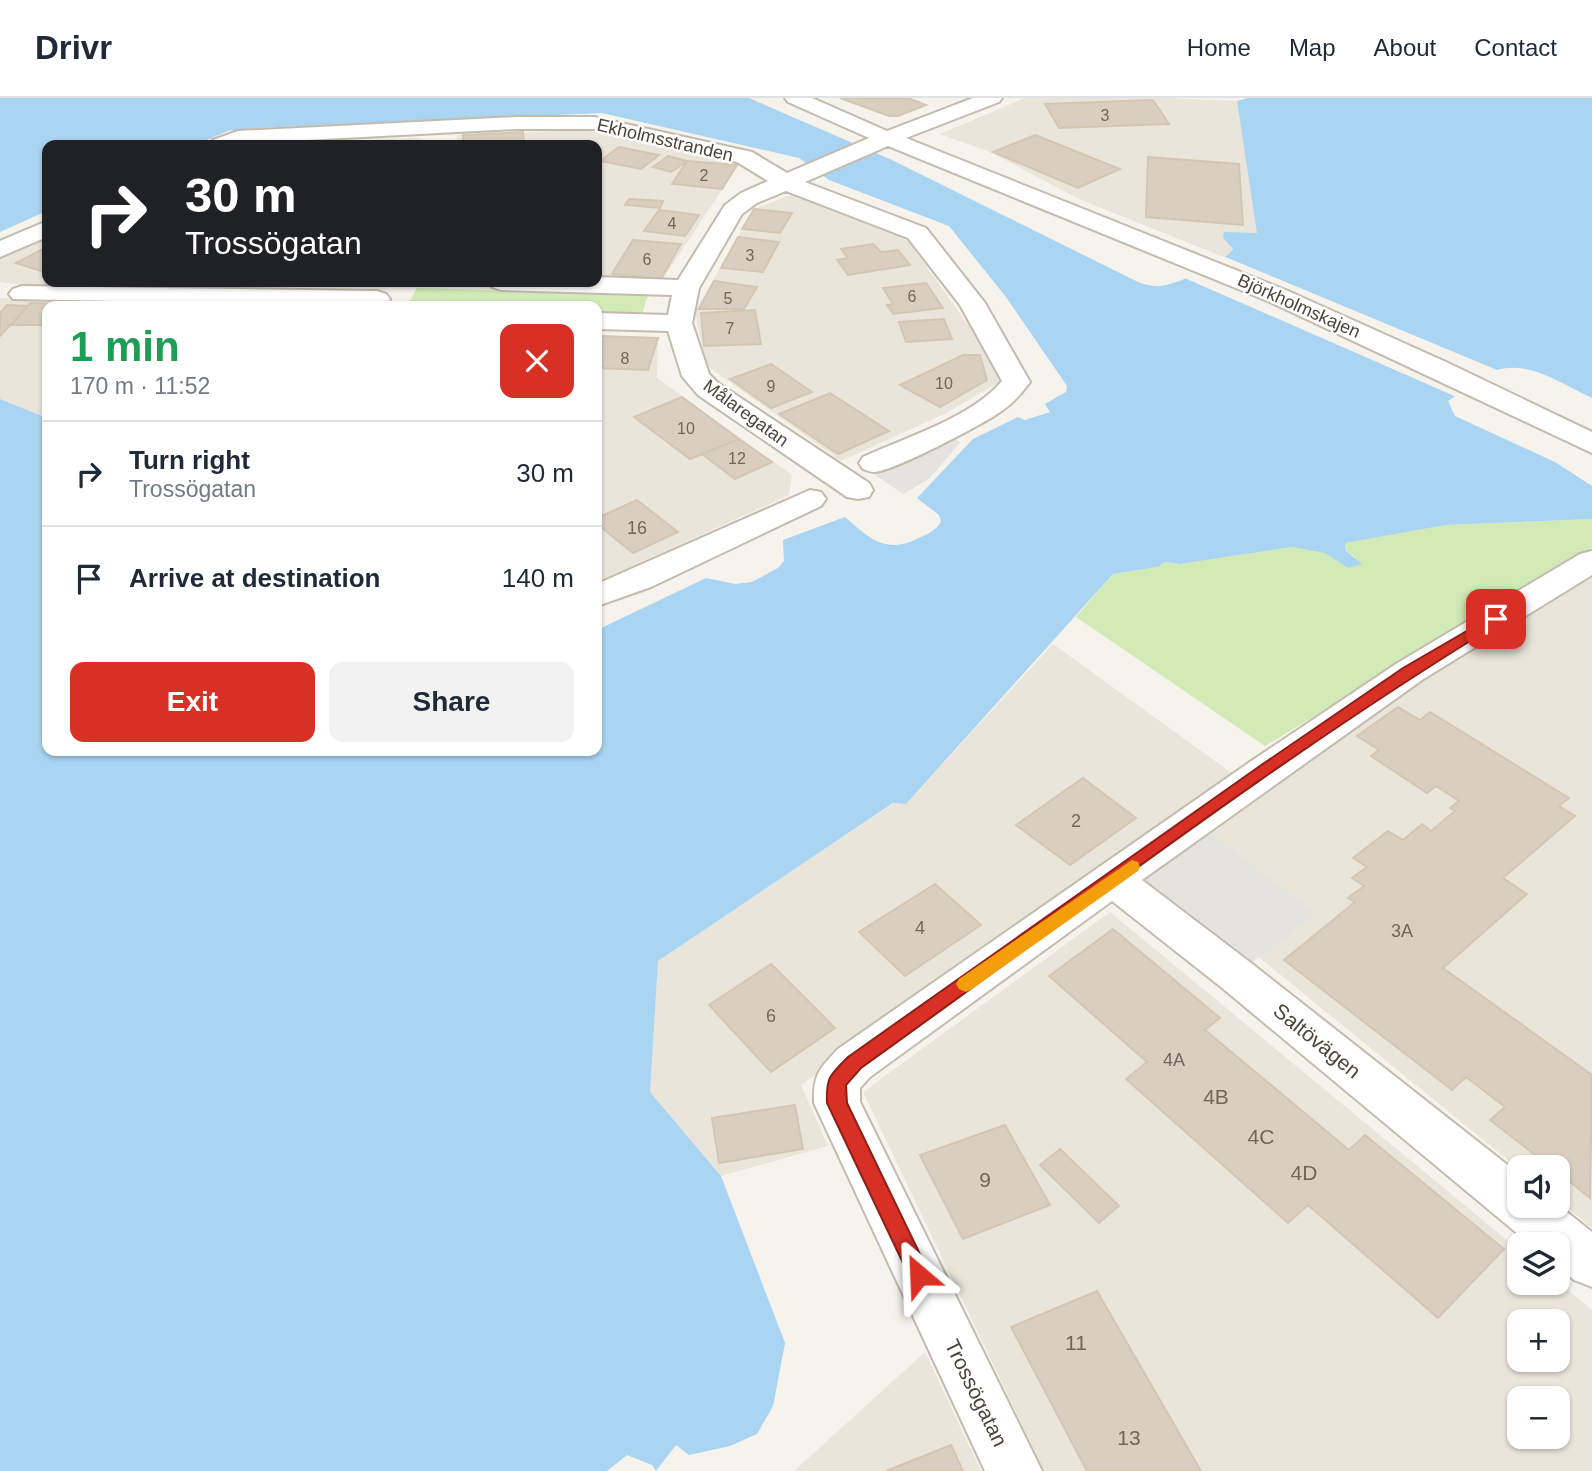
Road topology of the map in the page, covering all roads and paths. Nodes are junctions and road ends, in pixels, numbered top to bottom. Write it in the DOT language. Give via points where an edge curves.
graph roads {
  1 [pos="795,98"];
  2 [pos="808,98"];
  3 [pos="975,100"];
  4 [pos="444,136"];
  5 [pos="894,136"];
  6 [pos="232,140"];
  7 [pos="787,183"];
  8 [pos="42,230"];
  9 [pos="0,250"];
  10 [pos="602,285"];
  11 [pos="685,288"];
  12 [pos="22,294"];
  13 [pos="380,296"];
  14 [pos="602,321"];
  15 [pos="679,323"];
  16 [pos="1592,443"];
  17 [pos="874,463"];
  18 [pos="858,490"];
  19 [pos="810,499"];
  20 [pos="1592,561"];
  21 [pos="602,594"];
  22 [pos="1113,880"];
  23 [pos="1507,1194"];
  24 [pos="1536,1218"];
  25 [pos="1592,1264"];
  26 [pos="1014,1471"];
  1 -- 5 [label="street, Björkholmskajen"];
  2 -- 5 [label="street, Björkholmskajen"];
  3 -- 5 [label="street, Målaregatan"];
  4 -- 6 [label="street, Ekholmsstranden"];
  4 -- 7 [label="street, Ekholmsstranden" via="530,123 611,125 744,157"];
  5 -- 7 [label="street, Målaregatan"];
  5 -- 16 [label="street, Björkholmskajen" via="1176,253"];
  7 -- 11 [label="street, Målaregatan" via="749,198 733,210"];
  7 -- 17 [label="street, Ekholmsstranden" via="917,233 972,303 1014,373 1016,382 1009,394"];
  8 -- 9 [label="street"];
  10 -- 11 [label="street"];
  11 -- 15 [label="street, Målaregatan"];
  12 -- 13 [label="street"];
  14 -- 15 [label="street"];
  15 -- 18 [label="street, Målaregatan" via="696,376 708,388"];
  19 -- 21 [label="street"];
  20 -- 22 [label="street, Trossögatan" via="1409,672"];
  22 -- 23 [label="street, Saltövägen"];
  22 -- 26 [label="street, Trossögatan" via="854,1063 836,1082 837,1103"];
  24 -- 25 [label="street, Saltövägen"];
}
